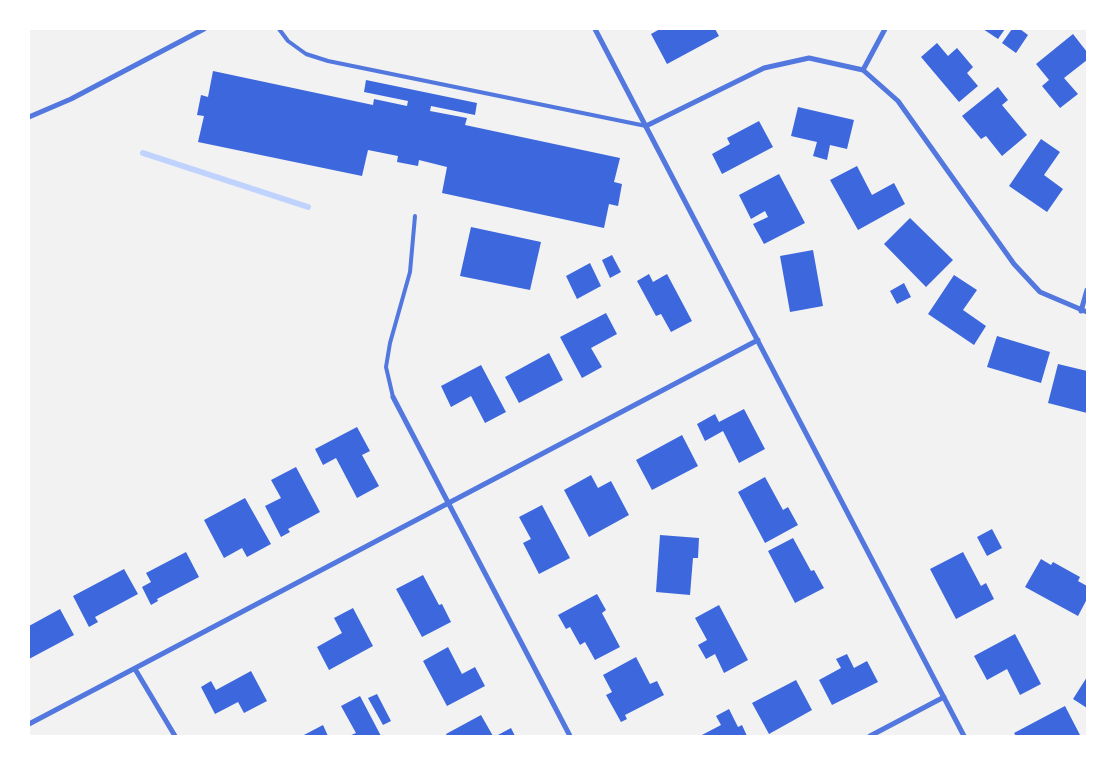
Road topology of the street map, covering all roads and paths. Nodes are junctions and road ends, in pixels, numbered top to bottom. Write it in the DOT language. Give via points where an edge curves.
graph roads {
  1 [pos="204,29"];
  2 [pos="279,29"];
  3 [pos="595,29"];
  4 [pos="884,29"];
  5 [pos="863,70"];
  6 [pos="29,117"];
  7 [pos="646,126"];
  8 [pos="415,216"];
  9 [pos="1087,290"];
  10 [pos="1084,311"];
  11 [pos="758,340"];
  12 [pos="393,397"];
  13 [pos="448,504"];
  14 [pos="135,669"];
  15 [pos="944,698"];
  16 [pos="29,724"];
  17 [pos="175,736"];
  18 [pos="570,736"];
  19 [pos="870,736"];
  20 [pos="964,736"];
  1 -- 6 [label="street" via="71,99"];
  2 -- 7 [label="lane" via="288,41 306,54 328,61"];
  3 -- 7 [label="street"];
  4 -- 5 [label="street"];
  5 -- 7 [label="street" via="809,58 764,68"];
  5 -- 10 [label="street" via="898,101 1014,264 1040,292"];
  7 -- 11 [label="street"];
  8 -- 12 [label="lane" via="410,272 386,367"];
  9 -- 10 [label="street"];
  11 -- 13 [label="street"];
  11 -- 15 [label="street"];
  12 -- 13 [label="street"];
  13 -- 14 [label="street"];
  13 -- 18 [label="street"];
  14 -- 16 [label="street"];
  14 -- 17 [label="street"];
  15 -- 19 [label="street"];
  15 -- 20 [label="street"];
}
